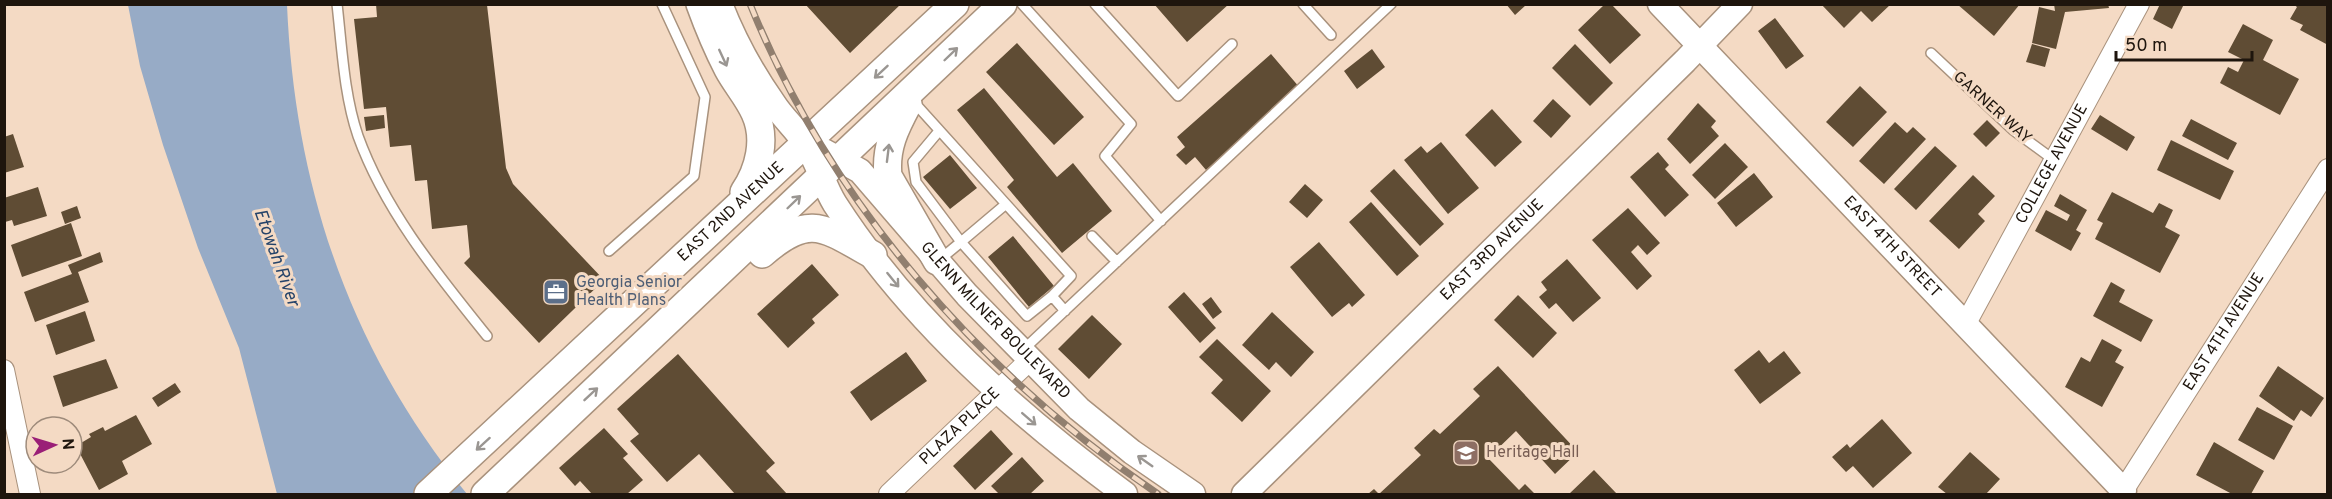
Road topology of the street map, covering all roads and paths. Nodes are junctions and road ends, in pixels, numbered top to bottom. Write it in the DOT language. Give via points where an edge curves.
graph roads {
  1 [pos="337,4"];
  2 [pos="662,4"];
  3 [pos="700,4"];
  4 [pos="720,4"];
  5 [pos="955,4"];
  6 [pos="1003,4"];
  7 [pos="1022,4"];
  8 [pos="1095,4"];
  9 [pos="1303,4"];
  10 [pos="1391,4"];
  11 [pos="1660,4"];
  12 [pos="1740,4"];
  13 [pos="2139,4"];
  14 [pos="1330,35"];
  15 [pos="1232,44"];
  16 [pos="1699,46"];
  17 [pos="1931,53"];
  18 [pos="915,92"];
  19 [pos="939,131"];
  20 [pos="805,143"];
  21 [pos="2054,160"];
  22 [pos="830,167"];
  23 [pos="2328,169"];
  24 [pos="1006,204"];
  25 [pos="734,208"];
  26 [pos="1161,221"];
  27 [pos="1092,236"];
  28 [pos="961,242"];
  29 [pos="609,251"];
  30 [pos="873,255"];
  31 [pos="937,261"];
  32 [pos="1117,262"];
  33 [pos="701,291"];
  34 [pos="1052,296"];
  35 [pos="1065,311"];
  36 [pos="1965,325"];
  37 [pos="487,336"];
  38 [pos="1026,356"];
  39 [pos="4,370"];
  40 [pos="997,389"];
  41 [pos="2123,493"];
  42 [pos="30,495"];
  43 [pos="428,495"];
  44 [pos="485,495"];
  45 [pos="889,495"];
  46 [pos="1125,495"];
  47 [pos="1192,495"];
  48 [pos="1244,495"];
  1 -- 37 [label="lane" via="347,87 358,135 375,176 424,258"];
  2 -- 29 [label="lane" via="705,97 694,176"];
  3 -- 25 [label="main road, one-way" via="759,125 756,174"];
  4 -- 20 [label="street, GLENN MILNER BOULEVARD" via="756,77"];
  5 -- 20 [label="main road, EAST 2ND AVENUE, one-way"];
  18 -- 6 [label="main road, one-way"];
  7 -- 26 [label="lane" via="1131,124 1105,156"];
  8 -- 15 [label="lane" via="1178,96"];
  9 -- 14 [label="lane"];
  10 -- 26 [label="lane"];
  11 -- 16 [label="street, EAST 4TH STREET"];
  12 -- 16 [label="street, EAST 3RD AVENUE"];
  13 -- 21 [label="street, COLLEGE AVENUE"];
  16 -- 36 [label="street, EAST 4TH STREET"];
  16 -- 48 [label="street, EAST 3RD AVENUE"];
  17 -- 21 [label="lane, GARNER WAY" via="2013,130"];
  18 -- 19 [label="lane"];
  18 -- 22 [label="main road"];
  31 -- 18 [label="main road, one-way" via="888,176 886,161 889,142"];
  19 -- 24 [label="lane"];
  19 -- 28 [label="lane" via="913,162 916,182"];
  20 -- 22 [label="street, GLENN MILNER BOULEVARD"];
  20 -- 25 [label="main road, EAST 2ND AVENUE"];
  21 -- 36 [label="street, COLLEGE AVENUE"];
  22 -- 30 [label="street" via="834,202"];
  22 -- 31 [label="street, GLENN MILNER BOULEVARD" via="860,171"];
  33 -- 22 [label="main road, one-way"];
  23 -- 41 [label="street, EAST 4TH AVENUE"];
  24 -- 28 [label="lane"];
  24 -- 34 [label="lane" via="1071,276"];
  25 -- 43 [label="main road, EAST 2ND AVENUE, one-way"];
  26 -- 32 [label="lane"];
  27 -- 32 [label="lane"];
  28 -- 31 [label="lane"];
  28 -- 34 [label="lane" via="1027,316"];
  30 -- 33 [label="main road" via="822,229 798,229 783,236 726,285"];
  30 -- 40 [label="street, one-way" via="930,324"];
  31 -- 38 [label="street, GLENN MILNER BOULEVARD"];
  32 -- 35 [label="lane"];
  44 -- 33 [label="main road, one-way"];
  34 -- 35 [label="lane"];
  35 -- 38 [label="lane"];
  36 -- 41 [label="street, EAST 4TH STREET"];
  38 -- 40 [label="street, PLAZA PLACE"];
  47 -- 38 [label="street, GLENN MILNER BOULEVARD, one-way" via="1079,409"];
  39 -- 42 [label="street"];
  40 -- 45 [label="street, PLAZA PLACE"];
  40 -- 46 [label="street, one-way"];
}
